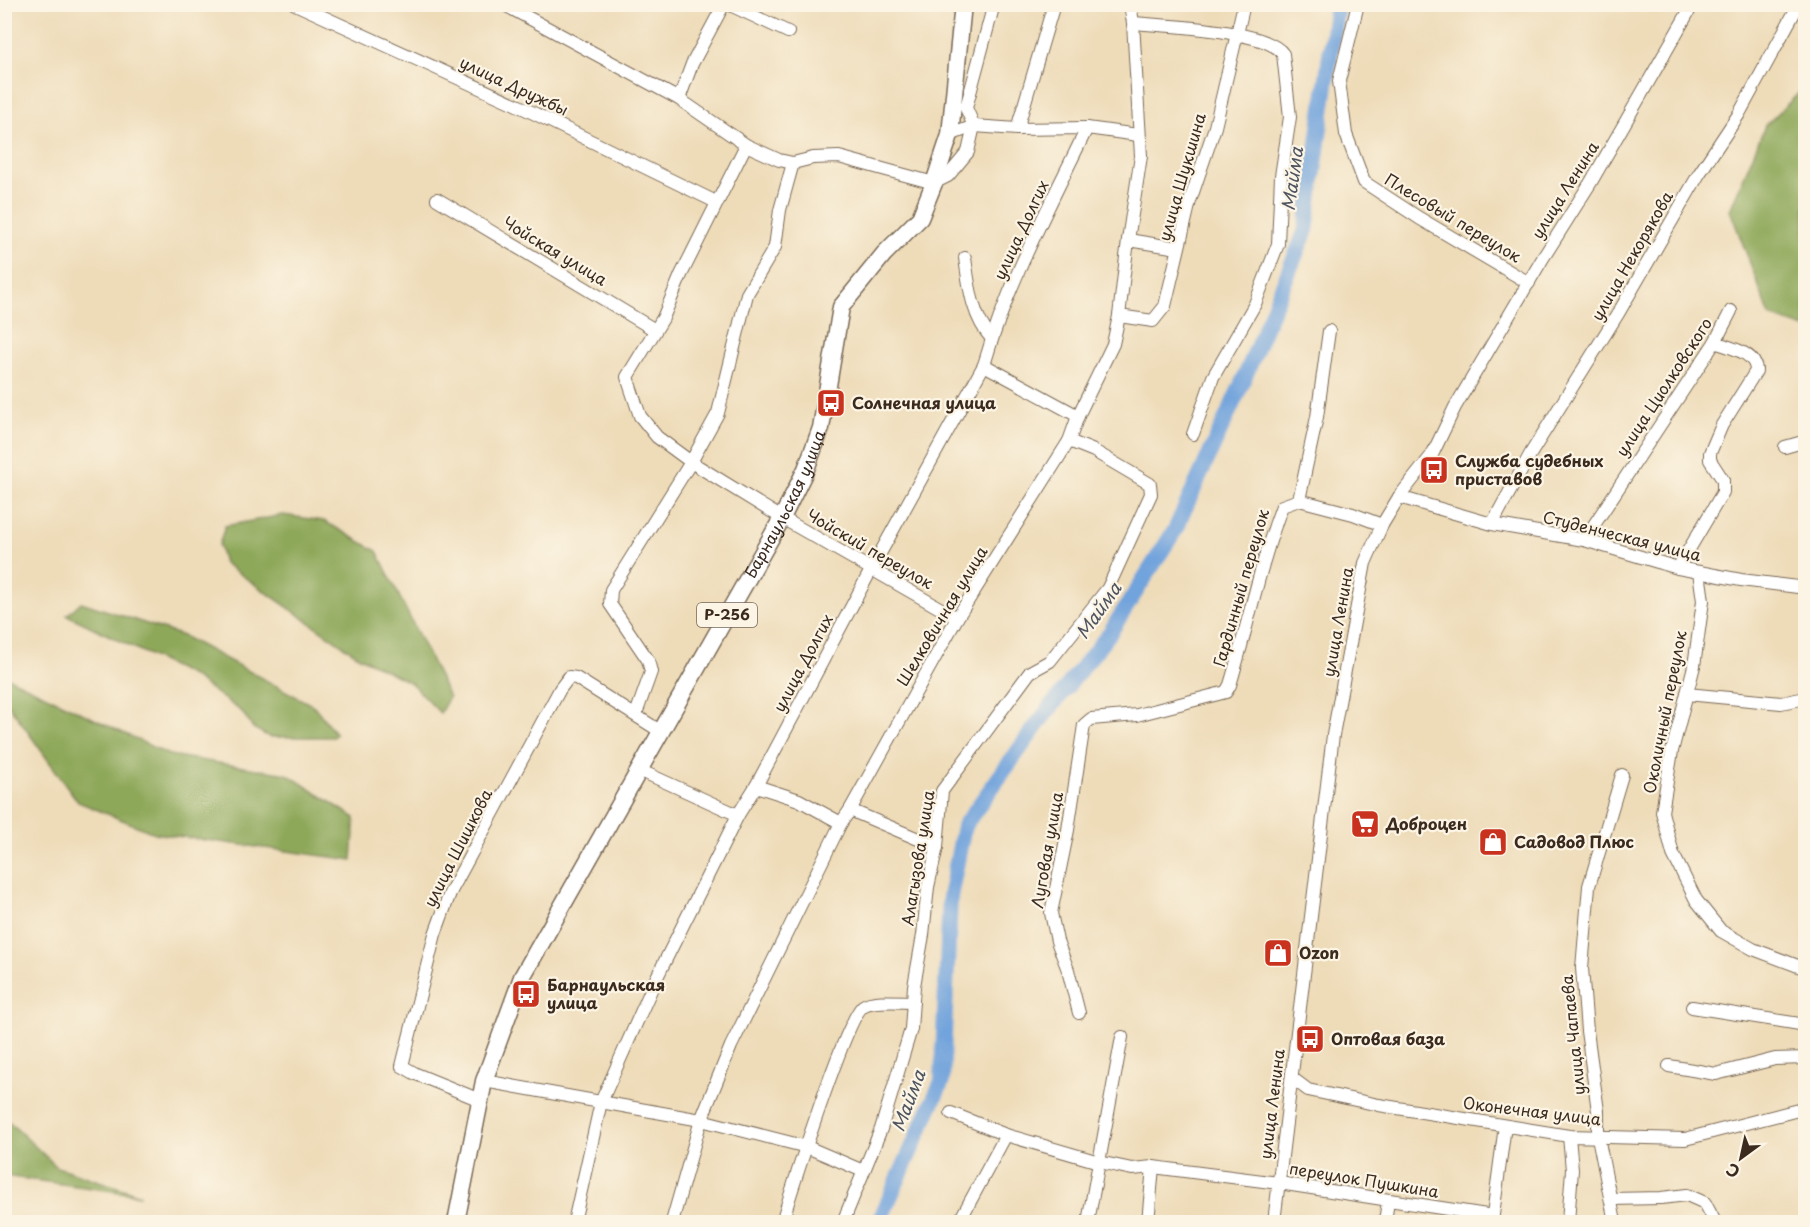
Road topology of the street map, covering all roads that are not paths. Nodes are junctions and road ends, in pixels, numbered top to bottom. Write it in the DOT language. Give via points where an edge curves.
graph roads {
  1 [pos="295,4"];
  2 [pos="503,4"];
  3 [pos="726,4"];
  4 [pos="963,4"];
  5 [pos="994,4"];
  6 [pos="1054,4"];
  7 [pos="1130,4"];
  8 [pos="1244,4"];
  9 [pos="1358,4"];
  10 [pos="1799,4"];
  11 [pos="1692,5"];
  12 [pos="1132,23"];
  13 [pos="788,32"];
  14 [pos="1236,33"];
  15 [pos="679,99"];
  16 [pos="974,126"];
  17 [pos="1087,128"];
  18 [pos="1017,129"];
  19 [pos="950,135"];
  20 [pos="1138,135"];
  21 [pos="747,145"];
  22 [pos="793,163"];
  23 [pos="934,183"];
  24 [pos="437,199"];
  25 [pos="716,202"];
  26 [pos="1128,240"];
  27 [pos="1178,248"];
  28 [pos="965,258"];
  29 [pos="1529,283"];
  30 [pos="1731,310"];
  31 [pos="1119,316"];
  32 [pos="655,330"];
  33 [pos="1329,331"];
  34 [pos="992,339"];
  35 [pos="1715,342"];
  36 [pos="984,364"];
  37 [pos="1078,416"];
  38 [pos="1193,434"];
  39 [pos="1069,441"];
  40 [pos="1806,441"];
  41 [pos="1785,447"];
  42 [pos="691,462"];
  43 [pos="1399,497"];
  44 [pos="1299,500"];
  45 [pos="782,518"];
  46 [pos="1492,524"];
  47 [pos="1382,525"];
  48 [pos="1584,540"];
  49 [pos="872,568"];
  50 [pos="1678,568"];
  51 [pos="1699,572"];
  52 [pos="1806,588"];
  53 [pos="957,618"];
  54 [pos="1687,694"];
  55 [pos="1806,698"];
  56 [pos="636,714"];
  57 [pos="1084,725"];
  58 [pos="660,731"];
  59 [pos="639,770"];
  60 [pos="1622,775"];
  61 [pos="756,786"];
  62 [pos="850,810"];
  63 [pos="738,815"];
  64 [pos="841,823"];
  65 [pos="937,847"];
  66 [pos="1806,969"];
  67 [pos="913,1002"];
  68 [pos="1692,1007"];
  69 [pos="1079,1013"];
  70 [pos="1806,1025"];
  71 [pos="1122,1037"];
  72 [pos="1806,1058"];
  73 [pos="1669,1066"];
  74 [pos="1292,1078"];
  75 [pos="484,1081"];
  76 [pos="480,1100"];
  77 [pos="601,1102"];
  78 [pos="1806,1108"];
  79 [pos="951,1113"];
  80 [pos="701,1120"];
  81 [pos="1505,1126"];
  82 [pos="1006,1135"];
  83 [pos="1569,1136"];
  84 [pos="1598,1137"];
  85 [pos="807,1147"];
  86 [pos="1099,1162"];
  87 [pos="1153,1167"];
  88 [pos="863,1171"];
  89 [pos="1279,1183"];
  90 [pos="1611,1199"];
  91 [pos="1388,1201"];
  92 [pos="1493,1220"];
  93 [pos="456,1222"];
  94 [pos="574,1222"];
  95 [pos="672,1222"];
  96 [pos="782,1222"];
  97 [pos="843,1222"];
  98 [pos="959,1222"];
  99 [pos="1088,1222"];
  100 [pos="1148,1222"];
  101 [pos="1274,1222"];
  102 [pos="1385,1222"];
  103 [pos="1568,1222"];
  104 [pos="1615,1222"];
  105 [pos="1714,1222"];
  1 -- 25 [label="street, улица Дружбы" via="517,105"];
  2 -- 15 [label="street"];
  3 -- 13 [label="street"];
  3 -- 15 [label="street" via="692,64"];
  4 -- 19 [label="main road, Барнаульская улица / Р-256"];
  5 -- 16 [label="street" via="966,108"];
  6 -- 18 [label="street"];
  7 -- 12 [label="street, Шелковичная улица"];
  8 -- 14 [label="street, улица Шукшина"];
  9 -- 29 [label="street, Плесовый переулок" via="1339,81 1346,134 1364,182"];
  10 -- 46 [label="street, улица Некорякова" via="1739,114 1699,174"];
  11 -- 29 [label="street, улица Ленина"];
  12 -- 14 [label="street"];
  12 -- 20 [label="street, Шелковичная улица"];
  14 -- 27 [label="street, улица Шукшина" via="1215,127"];
  14 -- 38 [label="street" via="1279,47 1283,54 1290,117 1281,176 1278,244 1255,304 1213,377"];
  15 -- 21 [label="street"];
  16 -- 18 [label="street"];
  16 -- 19 [label="street"];
  16 -- 23 [label="street" via="968,152 948,176"];
  17 -- 18 [label="street"];
  17 -- 20 [label="street"];
  17 -- 34 [label="street, улица Долгих"];
  19 -- 23 [label="main road, Барнаульская улица / Р-256"];
  20 -- 26 [label="street, Шелковичная улица" via="1141,156"];
  21 -- 22 [label="street"];
  21 -- 25 [label="street, Чойский переулок"];
  22 -- 23 [label="street" via="839,157"];
  22 -- 42 [label="street" via="775,247 747,294 718,413"];
  23 -- 45 [label="main road, Барнаульская улица / Р-256" via="920,218 884,254 841,307 820,428 806,469"];
  24 -- 32 [label="street, Чойская улица"];
  25 -- 32 [label="street, Чойский переулок"];
  26 -- 27 [label="street"];
  26 -- 31 [label="street, Шелковичная улица"];
  27 -- 31 [label="street, улица Шукшина" via="1165,306 1158,317 1153,321"];
  28 -- 34 [label="street" via="971,297 983,329"];
  29 -- 43 [label="street, улица Ленина" via="1455,407 1432,455"];
  30 -- 35 [label="street, улица Циолковского"];
  31 -- 37 [label="street, Шелковичная улица" via="1113,344"];
  32 -- 42 [label="street, Чойский переулок" via="627,377 640,416 657,437"];
  33 -- 44 [label="street" via="1317,417"];
  34 -- 36 [label="street, улица Долгих"];
  35 -- 48 [label="street, улица Циолковского"];
  35 -- 50 [label="street" via="1751,356 1756,371 1722,425 1710,453 1710,460 1723,480 1723,492"];
  36 -- 37 [label="street"];
  36 -- 49 [label="street, улица Долгих"];
  37 -- 39 [label="street, Шелковичная улица"];
  39 -- 53 [label="street, Шелковичная улица"];
  39 -- 65 [label="street, Алагызова улица" via="1150,484 1151,494 1108,588 1050,661 1030,672 942,791"];
  40 -- 41 [label="street"];
  42 -- 45 [label="street, Чойский переулок"];
  42 -- 56 [label="street" via="611,590 610,604 648,660 651,672"];
  43 -- 46 [label="street, Студенческая улица"];
  43 -- 47 [label="street, улица Ленина"];
  44 -- 47 [label="street"];
  44 -- 57 [label="street, Гардинный переулок" via="1282,506 1226,692 1137,715 1091,719"];
  45 -- 49 [label="street, Чойский переулок"];
  45 -- 58 [label="main road, Барнаульская улица / Р-256"];
  46 -- 48 [label="street, Студенческая улица"];
  47 -- 74 [label="street, улица Ленина" via="1365,563 1333,735"];
  48 -- 50 [label="street, Студенческая улица"];
  49 -- 53 [label="street, Чойский переулок"];
  49 -- 61 [label="street, улица Долгих"];
  50 -- 51 [label="street, Студенческая улица"];
  51 -- 52 [label="street, Студенческая улица"];
  51 -- 54 [label="street, Околичный переулок" via="1703,601"];
  53 -- 62 [label="street, Шелковичная улица"];
  54 -- 55 [label="street" via="1780,703"];
  54 -- 66 [label="street, Околичный переулок" via="1662,812 1673,854 1696,900 1721,931 1753,949"];
  56 -- 58 [label="street, улица Шишкова"];
  56 -- 76 [label="street, улица Шишкова" via="569,677 450,893 435,934 402,1066"];
  57 -- 69 [label="street, Луговая улица" via="1051,913"];
  58 -- 59 [label="main road, Барнаульская улица / Р-256"];
  59 -- 63 [label="street"];
  59 -- 75 [label="main road, Барнаульская улица / Р-256" via="522,977"];
  60 -- 84 [label="street, улица Чапаева" via="1589,885 1582,968"];
  61 -- 63 [label="street, улица Долгих"];
  61 -- 64 [label="street" via="800,800"];
  62 -- 64 [label="street, Шелковичная улица"];
  62 -- 65 [label="street"];
  63 -- 77 [label="street, улица Долгих" via="655,981"];
  64 -- 80 [label="street, Шелковичная улица" via="731,1046"];
  65 -- 67 [label="street, Алагызова улица"];
  67 -- 85 [label="street" via="869,1003 861,1007 845,1038"];
  67 -- 88 [label="street, Алагызова улица" via="911,1029 891,1098"];
  68 -- 70 [label="street"];
  71 -- 86 [label="street"];
  72 -- 73 [label="street" via="1775,1059 1716,1074"];
  74 -- 81 [label="street, Оконечная улица" via="1308,1090"];
  74 -- 89 [label="street, улица Ленина"];
  75 -- 76 [label="main road, Барнаульская улица / Р-256"];
  75 -- 77 [label="street"];
  76 -- 93 [label="main road, Барнаульская улица / Р-256"];
  77 -- 80 [label="street"];
  77 -- 94 [label="street, улица Долгих"];
  78 -- 84 [label="street, Оконечная улица" via="1684,1139"];
  79 -- 82 [label="street, переулок Пушкина"];
  80 -- 85 [label="street"];
  80 -- 95 [label="street, Шелковичная улица"];
  81 -- 83 [label="street, Оконечная улица"];
  81 -- 92 [label="street"];
  82 -- 86 [label="street, переулок Пушкина"];
  82 -- 98 [label="street"];
  83 -- 84 [label="street, Оконечная улица"];
  83 -- 103 [label="street" via="1572,1170"];
  84 -- 90 [label="street, улица Чапаева"];
  85 -- 88 [label="street"];
  85 -- 96 [label="street"];
  86 -- 87 [label="street, переулок Пушкина" via="1132,1169"];
  86 -- 99 [label="street"];
  87 -- 89 [label="street, переулок Пушкина"];
  87 -- 100 [label="street"];
  88 -- 97 [label="street, Алагызова улица"];
  89 -- 91 [label="street, переулок Пушкина"];
  89 -- 101 [label="street, улица Ленина"];
  90 -- 104 [label="street, улица Чапаева"];
  90 -- 105 [label="street" via="1687,1196 1705,1203"];
  91 -- 92 [label="street, переулок Пушкина"];
  91 -- 102 [label="street"];
}
